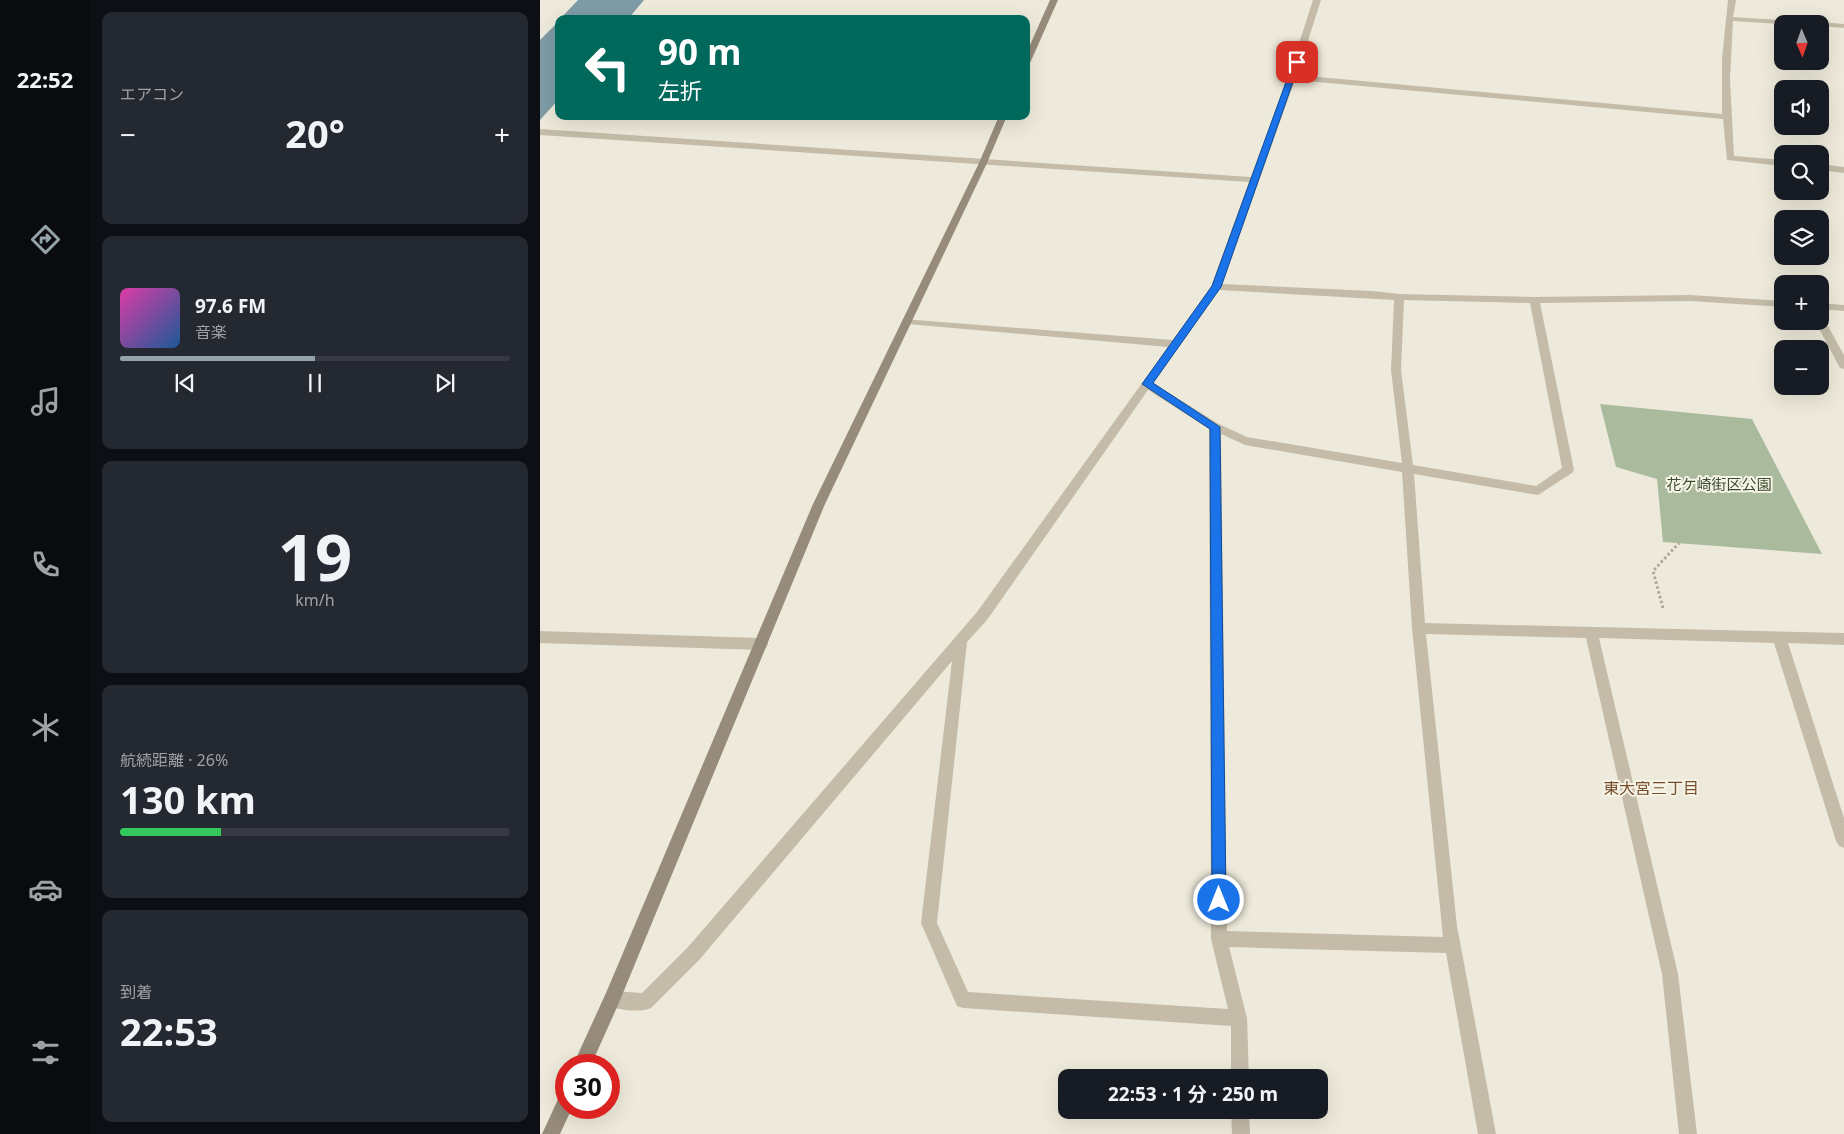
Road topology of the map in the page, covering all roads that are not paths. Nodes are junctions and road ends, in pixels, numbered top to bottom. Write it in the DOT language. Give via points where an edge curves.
graph roads {
  1 [pos="1054,0"];
  2 [pos="1317,0"];
  3 [pos="1732,0"];
  4 [pos="1729,19"];
  5 [pos="1774,22"];
  6 [pos="1829,25"];
  7 [pos="1844,26"];
  8 [pos="1030,55"];
  9 [pos="1292,77"];
  10 [pos="1725,117"];
  11 [pos="1001,120"];
  12 [pos="540,132"];
  13 [pos="1774,162"];
  14 [pos="983,163"];
  15 [pos="1829,168"];
  16 [pos="1844,170"];
  17 [pos="1254,180"];
  18 [pos="1216,287"];
  19 [pos="1399,297"];
  20 [pos="1534,300"];
  21 [pos="1774,303"];
  22 [pos="1829,307"];
  23 [pos="1844,308"];
  24 [pos="907,321"];
  25 [pos="1825,330"];
  26 [pos="1176,344"];
  27 [pos="1844,365"];
  28 [pos="1147,384"];
  29 [pos="1215,427"];
  30 [pos="1407,469"];
  31 [pos="1419,628"];
  32 [pos="1592,632"];
  33 [pos="540,637"];
  34 [pos="1779,637"];
  35 [pos="1844,639"];
  36 [pos="961,641"];
  37 [pos="761,644"];
  38 [pos="1844,841"];
  39 [pos="1219,939"];
  40 [pos="1453,945"];
  41 [pos="612,999"];
  42 [pos="1239,1018"];
  43 [pos="587,1054"];
  44 [pos="1240,1069"];
  45 [pos="558,1119"];
  46 [pos="1240,1119"];
  47 [pos="551,1134"];
  48 [pos="1241,1134"];
  49 [pos="1487,1134"];
  50 [pos="1688,1134"];
  1 -- 8 [label="street"];
  2 -- 9 [label="street"];
  3 -- 4 [label="street"];
  4 -- 5 [label="street"];
  4 -- 10 [label="street"];
  6 -- 7 [label="street"];
  9 -- 10 [label="street"];
  9 -- 17 [label="street"];
  10 -- 13 [label="street" via="1730,158"];
  11 -- 14 [label="street"];
  12 -- 14 [label="street"];
  14 -- 17 [label="street"];
  14 -- 24 [label="street"];
  15 -- 16 [label="street"];
  17 -- 18 [label="street"];
  18 -- 19 [label="street"];
  18 -- 26 [label="street"];
  19 -- 20 [label="street"];
  19 -- 30 [label="street" via="1396,370"];
  20 -- 21 [label="street" via="1690,298"];
  20 -- 30 [label="street" via="1568,470 1538,491"];
  22 -- 23 [label="street"];
  24 -- 26 [label="street"];
  24 -- 37 [label="street" via="819,504"];
  25 -- 27 [label="street"];
  26 -- 28 [label="street"];
  28 -- 29 [label="street"];
  28 -- 36 [label="street"];
  29 -- 30 [label="street" via="1245,441"];
  29 -- 39 [label="street"];
  30 -- 31 [label="street"];
  31 -- 32 [label="street"];
  31 -- 40 [label="street"];
  32 -- 34 [label="street"];
  32 -- 50 [label="street" via="1670,974"];
  33 -- 37 [label="street"];
  34 -- 35 [label="street"];
  34 -- 38 [label="street"];
  36 -- 41 [label="street" via="694,953 645,1002"];
  36 -- 42 [label="street" via="929,923 963,1000"];
  37 -- 41 [label="street"];
  39 -- 40 [label="street"];
  39 -- 42 [label="street"];
  40 -- 49 [label="street"];
  41 -- 43 [label="street"];
  42 -- 44 [label="street"];
  45 -- 47 [label="street"];
  46 -- 48 [label="street"];
}
